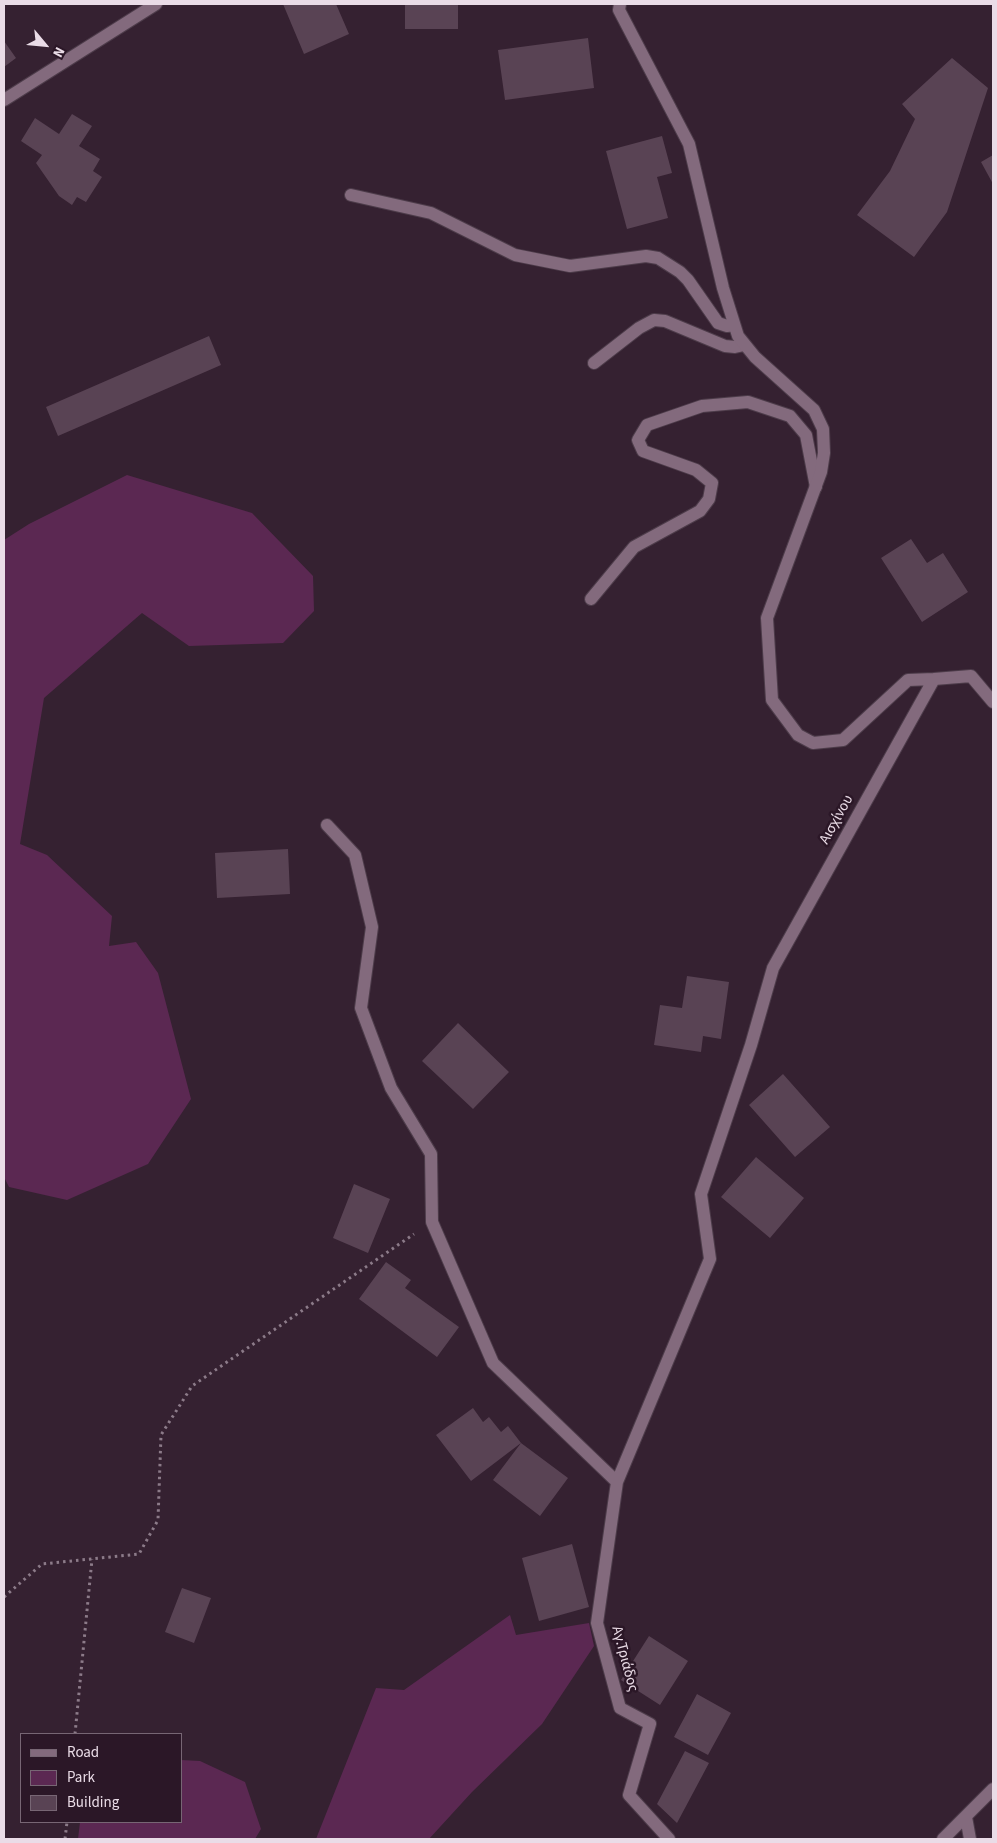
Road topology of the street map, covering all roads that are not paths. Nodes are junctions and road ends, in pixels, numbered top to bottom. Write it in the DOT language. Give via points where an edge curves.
graph roads {
  1 [pos="156,4"];
  2 [pos="620,4"];
  3 [pos="4,100"];
  4 [pos="351,196"];
  5 [pos="734,325"];
  6 [pos="744,345"];
  7 [pos="594,363"];
  8 [pos="816,487"];
  9 [pos="591,599"];
  10 [pos="934,679"];
  11 [pos="993,702"];
  12 [pos="327,825"];
  13 [pos="618,1482"];
  14 [pos="993,1789"];
  15 [pos="966,1817"];
  16 [pos="669,1839"];
  17 [pos="943,1839"];
  18 [pos="970,1839"];
  1 -- 3 [label="street"];
  2 -- 5 [label="street" via="620,10 688,144"];
  4 -- 5 [label="street" via="431,213 515,255 570,266 646,256 658,258 688,280 718,323"];
  5 -- 6 [label="street"];
  6 -- 7 [label="street" via="725,346 665,321 654,320"];
  6 -- 8 [label="street" via="807,402 819,417 824,444"];
  8 -- 9 [label="street" via="806,435 790,416 748,402 702,406 647,425 638,440 643,451 696,470 712,483 709,499 700,511 634,547"];
  8 -- 10 [label="street" via="767,618 772,700 798,734 813,743 843,740 908,680"];
  10 -- 11 [label="street" via="971,676"];
  10 -- 13 [label="street, Αισχίνου" via="774,968 701,1194 710,1260"];
  12 -- 13 [label="street" via="355,855 372,927 361,1008 391,1088 431,1154 432,1222 493,1362"];
  13 -- 16 [label="street, Αγ.Τριάδος" via="597,1623 620,1708 650,1724 630,1795"];
  14 -- 15 [label="street"];
  15 -- 17 [label="street"];
  15 -- 18 [label="street"];
}
